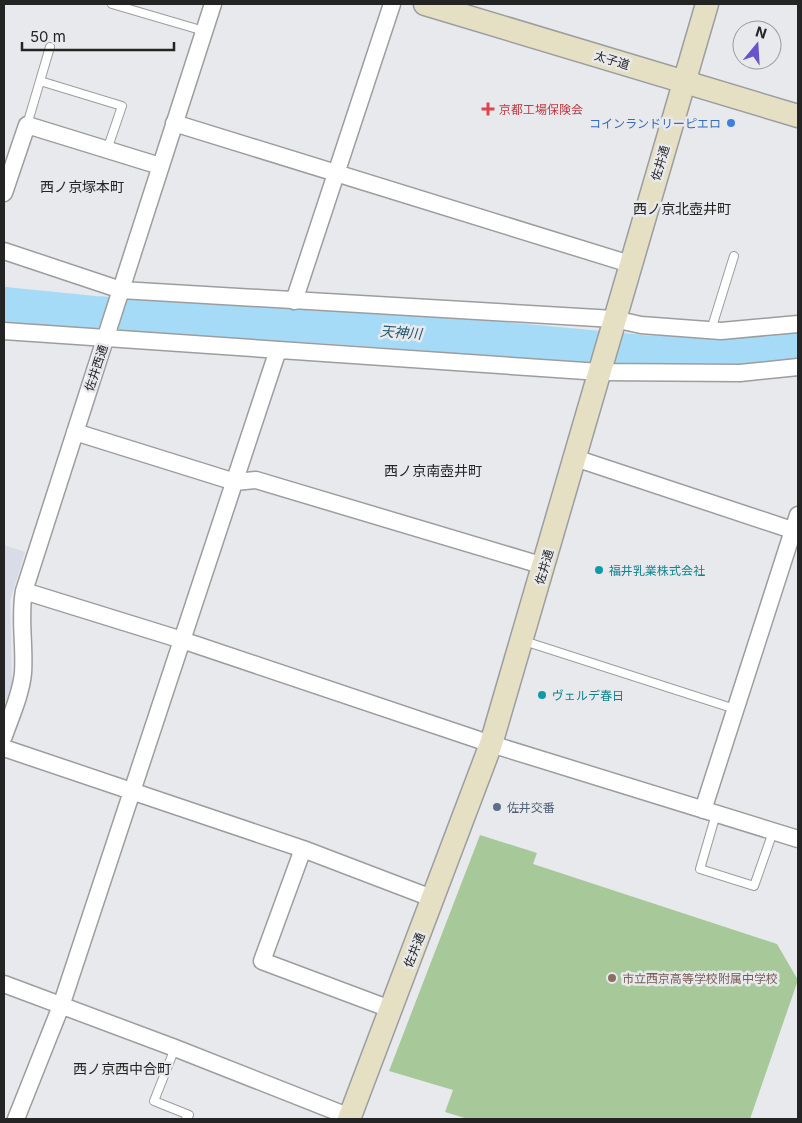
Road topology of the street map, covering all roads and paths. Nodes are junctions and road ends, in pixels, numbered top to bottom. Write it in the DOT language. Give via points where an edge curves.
graph roads {
  1 [pos="112,4"];
  2 [pos="213,4"];
  3 [pos="392,4"];
  4 [pos="425,4"];
  5 [pos="707,4"];
  6 [pos="451,8"];
  7 [pos="204,32"];
  8 [pos="50,47"];
  9 [pos="40,80"];
  10 [pos="684,82"];
  11 [pos="798,116"];
  12 [pos="174,123"];
  13 [pos="27,125"];
  14 [pos="107,150"];
  15 [pos="160,166"];
  16 [pos="336,174"];
  17 [pos="4,193"];
  18 [pos="4,251"];
  19 [pos="734,256"];
  20 [pos="630,264"];
  21 [pos="121,290"];
  22 [pos="294,300"];
  23 [pos="798,324"];
  24 [pos="612,325"];
  25 [pos="4,331"];
  26 [pos="711,331"];
  27 [pos="108,332"];
  28 [pos="278,350"];
  29 [pos="601,366"];
  30 [pos="798,367"];
  31 [pos="75,432"];
  32 [pos="575,458"];
  33 [pos="235,482"];
  34 [pos="797,526"];
  35 [pos="544,566"];
  36 [pos="24,590"];
  37 [pos="182,640"];
  38 [pos="522,641"];
  39 [pos="735,709"];
  40 [pos="4,736"];
  41 [pos="491,744"];
  42 [pos="4,748"];
  43 [pos="133,791"];
  44 [pos="710,812"];
  45 [pos="774,832"];
  46 [pos="798,840"];
  47 [pos="303,849"];
  48 [pos="434,899"];
  49 [pos="4,984"];
  50 [pos="61,1006"];
  51 [pos="390,1009"];
  52 [pos="175,1048"];
  53 [pos="350,1118"];
  54 [pos="16,1119"];
  55 [pos="186,1119"];
  1 -- 7 [label="lane"];
  2 -- 7 [label="street, 佐井西通"];
  3 -- 16 [label="street"];
  4 -- 6 [label="street, 太子道"];
  5 -- 10 [label="street, 佐井通"];
  6 -- 10 [label="street, 太子道"];
  7 -- 12 [label="street, 佐井西通"];
  8 -- 9 [label="lane"];
  9 -- 13 [label="lane"];
  9 -- 14 [label="lane" via="122,106"];
  10 -- 11 [label="street, 太子道"];
  10 -- 20 [label="street, 佐井通"];
  12 -- 15 [label="street, 佐井西通"];
  12 -- 16 [label="street"];
  13 -- 14 [label="street"];
  13 -- 17 [label="street"];
  14 -- 15 [label="street"];
  15 -- 21 [label="street, 佐井西通"];
  16 -- 20 [label="street"];
  16 -- 22 [label="street"];
  18 -- 21 [label="street"];
  19 -- 26 [label="lane"];
  20 -- 24 [label="street, 佐井通"];
  21 -- 22 [label="street"];
  21 -- 27 [label="street, 佐井西通"];
  22 -- 24 [label="street"];
  23 -- 26 [label="street"];
  24 -- 26 [label="street"];
  24 -- 29 [label="street, 佐井通"];
  25 -- 27 [label="street"];
  27 -- 28 [label="street"];
  27 -- 31 [label="street, 佐井西通"];
  28 -- 29 [label="street"];
  28 -- 33 [label="street"];
  29 -- 30 [label="street" via="740,373"];
  29 -- 32 [label="street, 佐井通"];
  31 -- 33 [label="street"];
  31 -- 36 [label="street, 佐井西通"];
  32 -- 34 [label="street"];
  32 -- 35 [label="street, 佐井通"];
  33 -- 35 [label="street" via="256,480"];
  33 -- 37 [label="street"];
  34 -- 39 [label="street"];
  35 -- 38 [label="street, 佐井通"];
  36 -- 37 [label="street"];
  36 -- 40 [label="street, 佐井西通" via="23,673"];
  37 -- 41 [label="street"];
  37 -- 43 [label="street"];
  38 -- 39 [label="lane"];
  38 -- 41 [label="street, 佐井通"];
  39 -- 44 [label="street"];
  41 -- 44 [label="street"];
  41 -- 48 [label="street, 佐井通"];
  42 -- 43 [label="street"];
  43 -- 47 [label="street"];
  43 -- 50 [label="street"];
  44 -- 45 [label="street"];
  44 -- 45 [label="lane" via="700,869 754,886"];
  45 -- 46 [label="street"];
  47 -- 48 [label="street"];
  47 -- 51 [label="street" via="262,961"];
  48 -- 51 [label="street, 佐井通"];
  49 -- 50 [label="street"];
  50 -- 52 [label="street"];
  50 -- 54 [label="street"];
  51 -- 53 [label="street, 佐井通"];
  52 -- 53 [label="street"];
  52 -- 55 [label="lane" via="154,1101 188,1115"];
}
